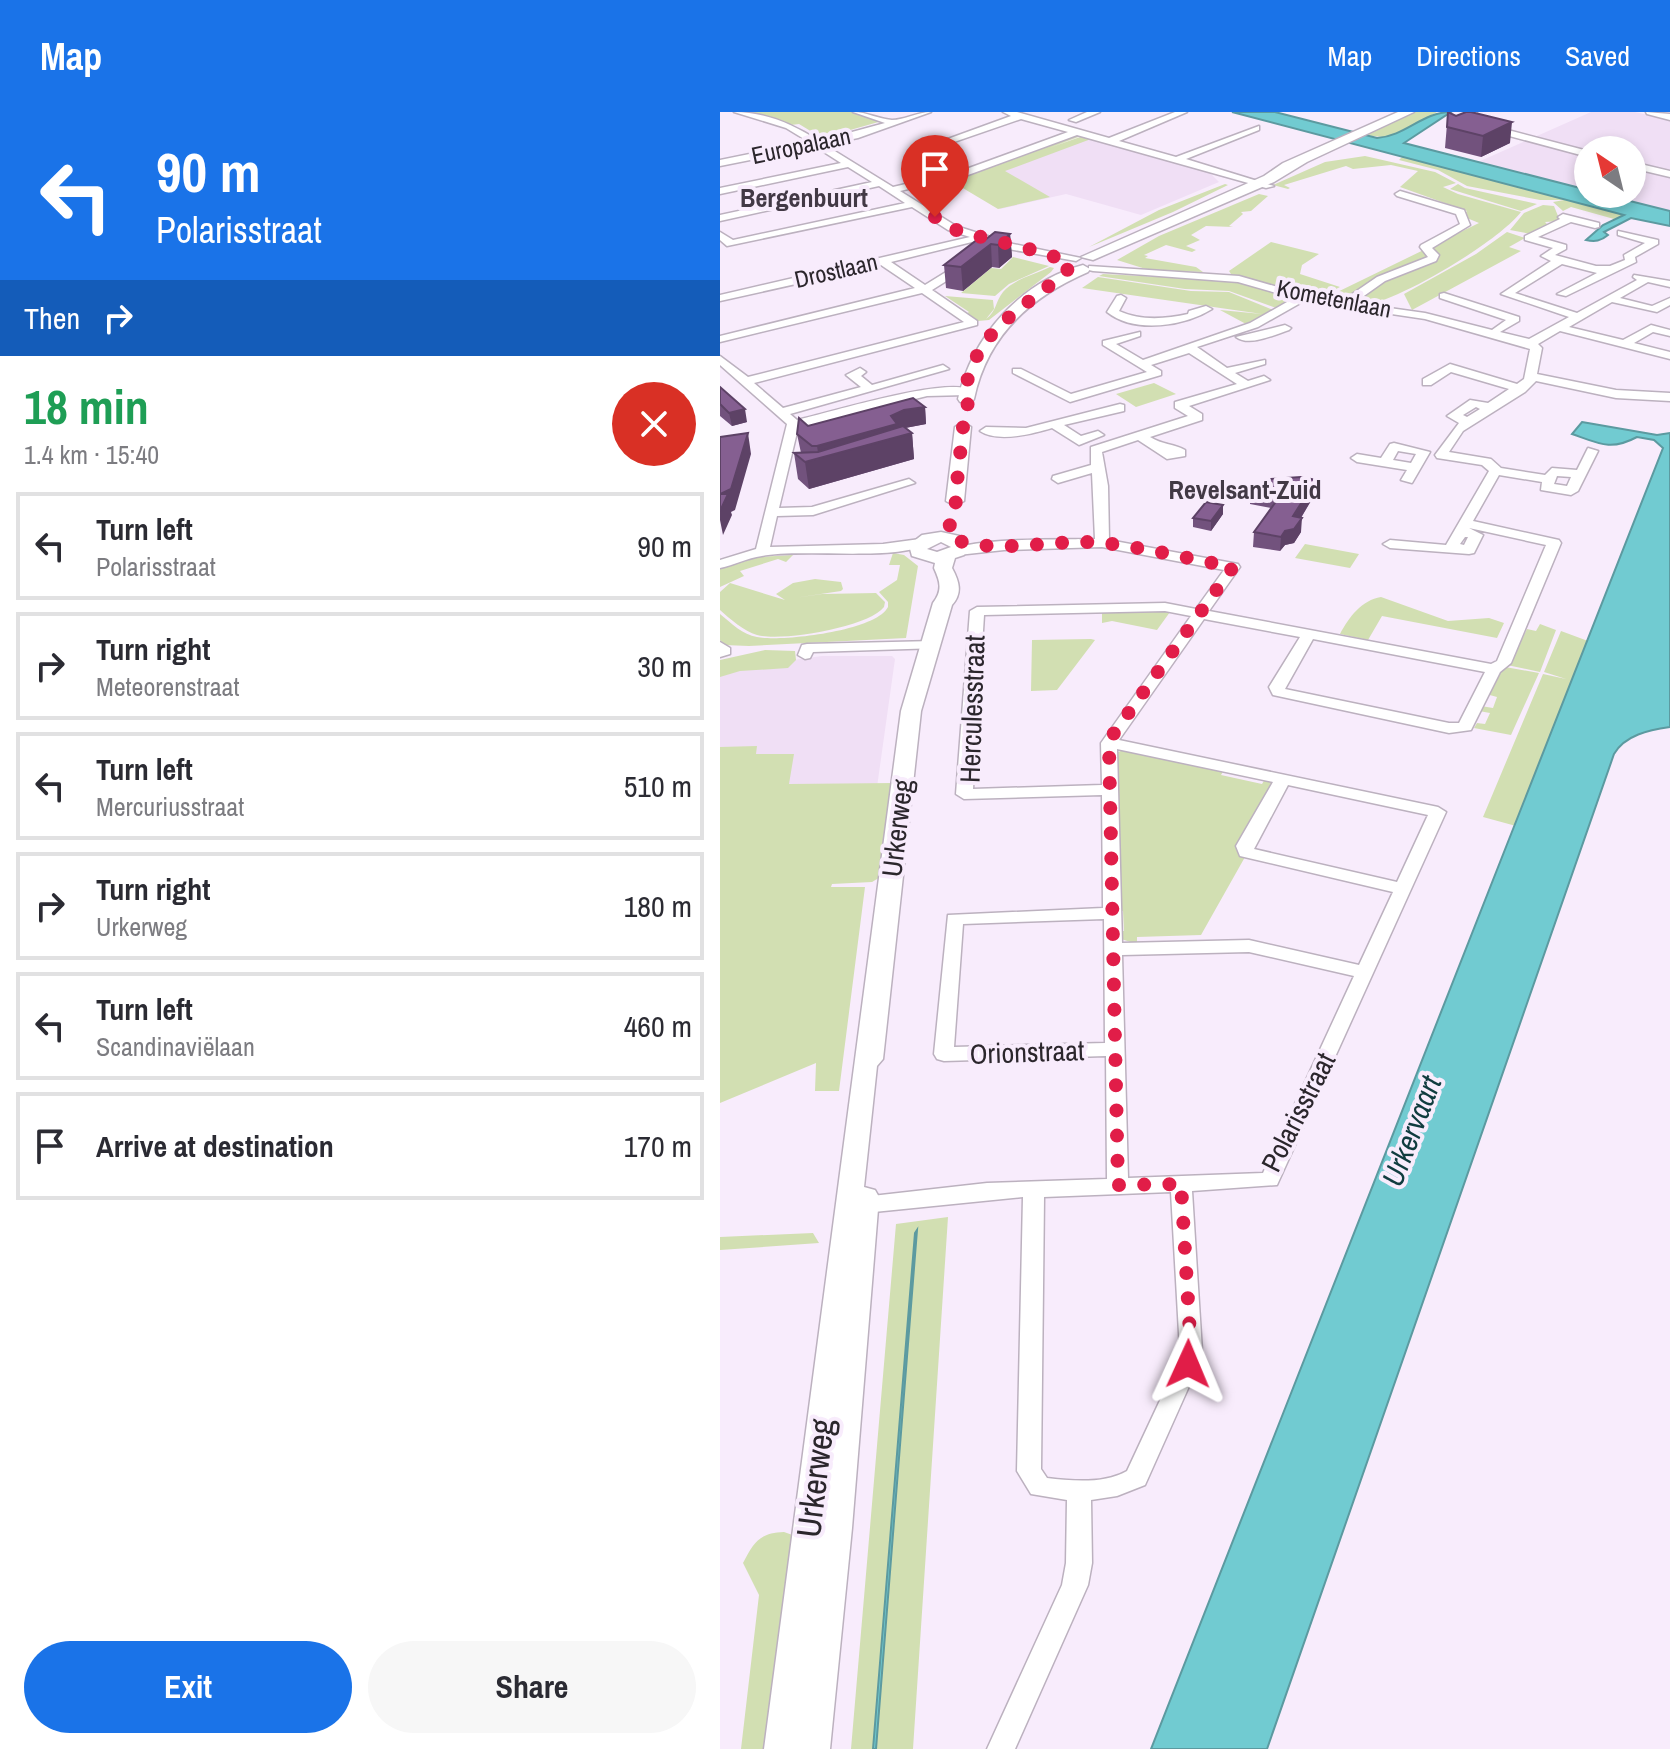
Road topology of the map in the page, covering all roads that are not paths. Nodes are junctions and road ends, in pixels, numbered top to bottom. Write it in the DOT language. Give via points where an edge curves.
graph roads {
  1 [pos="738,112"];
  2 [pos="857,112"];
  3 [pos="927,112"];
  4 [pos="1007,112"];
  5 [pos="1096,112"];
  6 [pos="1183,112"];
  7 [pos="1408,112"];
  8 [pos="1473,112"];
  9 [pos="1650,112"];
  10 [pos="1020,116"];
  11 [pos="1670,117"];
  12 [pos="1073,120"];
  13 [pos="894,123"];
  14 [pos="1048,124"];
  15 [pos="1256,128"];
  16 [pos="1076,132"];
  17 [pos="1244,133"];
  18 [pos="1126,135"];
  19 [pos="1110,141"];
  20 [pos="816,144"];
  21 [pos="1204,149"];
  22 [pos="1574,150"];
  23 [pos="720,152"];
  24 [pos="1176,154"];
  25 [pos="732,161"];
  26 [pos="720,163"];
  27 [pos="849,164"];
  28 [pos="1646,168"];
  29 [pos="1670,174"];
  30 [pos="957,175"];
  31 [pos="880,183"];
  32 [pos="1261,183"];
  33 [pos="891,190"];
  34 [pos="720,191"];
  35 [pos="1400,194"];
  36 [pos="912,204"];
  37 [pos="720,218"];
  38 [pos="1595,225"];
  39 [pos="1622,233"];
  40 [pos="720,235"];
  41 [pos="976,237"];
  42 [pos="972,258"];
  43 [pos="1560,260"];
  44 [pos="882,261"];
  45 [pos="1085,263"];
  46 [pos="1610,271"];
  47 [pos="1646,279"];
  48 [pos="1670,284"];
  49 [pos="924,289"];
  50 [pos="1562,294"];
  51 [pos="1444,296"];
  52 [pos="720,298"];
  53 [pos="1121,298"];
  54 [pos="1302,298"];
  55 [pos="1613,299"];
  56 [pos="1670,301"];
  57 [pos="1535,303"];
  58 [pos="1343,306"];
  59 [pos="1476,306"];
  60 [pos="1206,309"];
  61 [pos="1576,316"];
  62 [pos="1510,318"];
  63 [pos="1170,322"];
  64 [pos="1449,322"];
  65 [pos="1557,327"];
  66 [pos="1285,328"];
  67 [pos="1497,329"];
  68 [pos="1232,332"];
  69 [pos="1670,333"];
  70 [pos="1136,334"];
  71 [pos="720,339"];
  72 [pos="1531,343"];
  73 [pos="1625,344"];
  74 [pos="1196,345"];
  75 [pos="1670,356"];
  76 [pos="720,359"];
  77 [pos="1261,362"];
  78 [pos="1141,364"];
  79 [pos="1243,368"];
  80 [pos="943,369"];
  81 [pos="860,372"];
  82 [pos="1225,372"];
  83 [pos="1533,377"];
  84 [pos="746,381"];
  85 [pos="1002,382"];
  86 [pos="1427,382"];
  87 [pos="1246,385"];
  88 [pos="870,389"];
  89 [pos="1521,389"];
  90 [pos="966,395"];
  91 [pos="1670,397"];
  92 [pos="1120,408"];
  93 [pos="783,412"];
  94 [pos="1076,420"];
  95 [pos="1054,424"];
  96 [pos="794,425"];
  97 [pos="986,431"];
  98 [pos="1098,435"];
  99 [pos="1139,435"];
  100 [pos="1111,444"];
  101 [pos="1162,450"];
  102 [pos="1592,451"];
  103 [pos="1424,452"];
  104 [pos="1442,453"];
  105 [pos="1357,458"];
  106 [pos="1385,463"];
  107 [pos="1496,471"];
  108 [pos="782,472"];
  109 [pos="798,472"];
  110 [pos="1099,473"];
  111 [pos="1058,479"];
  112 [pos="909,483"];
  113 [pos="772,512"];
  114 [pos="1465,528"];
  115 [pos="1102,543"];
  116 [pos="1390,544"];
  117 [pos="939,547"];
  118 [pos="762,551"];
  119 [pos="720,564"];
  120 [pos="1200,613"];
  121 [pos="1309,634"];
  122 [pos="934,645"];
  123 [pos="720,646"];
  124 [pos="720,653"];
  125 [pos="805,655"];
  126 [pos="1494,669"];
  127 [pos="1109,743"];
  128 [pos="1283,780"];
  129 [pos="1109,790"];
  130 [pos="1403,889"];
  131 [pos="1112,913"];
  132 [pos="1113,949"];
  133 [pos="1365,972"];
  134 [pos="1115,1049"];
  135 [pos="1181,1184"];
  136 [pos="1118,1185"];
  137 [pos="1034,1189"];
  138 [pos="856,1206"];
  139 [pos="1079,1489"];
  140 [pos="782,1749"];
  141 [pos="812,1749"];
  142 [pos="1001,1749"];
  1 -- 20 [label="street" via="793,128"];
  2 -- 13 [label="street"];
  3 -- 13 [label="street, Europalaan"];
  4 -- 10 [label="street"];
  5 -- 12 [label="street"];
  6 -- 18 [label="street"];
  7 -- 32 [label="main road"];
  8 -- 22 [label="street" via="1465,122"];
  9 -- 11 [label="street"];
  10 -- 14 [label="street"];
  10 -- 30 [label="street" via="917,152"];
  12 -- 14 [label="street"];
  12 -- 18 [label="street"];
  13 -- 20 [label="street, Europalaan"];
  14 -- 16 [label="street"];
  15 -- 17 [label="street"];
  16 -- 19 [label="street"];
  16 -- 30 [label="street"];
  17 -- 21 [label="street"];
  17 -- 21 [label="street" via="1259,137 1219,153"];
  18 -- 19 [label="street"];
  18 -- 24 [label="street"];
  19 -- 24 [label="street"];
  20 -- 25 [label="street, Europalaan"];
  20 -- 27 [label="street"];
  21 -- 24 [label="street"];
  23 -- 25 [label="street"];
  24 -- 32 [label="street"];
  25 -- 26 [label="street, Europalaan"];
  27 -- 31 [label="street"];
  27 -- 34 [label="street"];
  28 -- 29 [label="street"];
  30 -- 33 [label="street"];
  31 -- 33 [label="street"];
  31 -- 37 [label="street"];
  32 -- 45 [label="main road"];
  33 -- 36 [label="street"];
  35 -- 58 [label="street" via="1460,212 1465,225 1425,247 1432,259 1381,279"];
  36 -- 40 [label="street" via="731,244"];
  36 -- 41 [label="street"];
  38 -- 43 [label="street" via="1566,218 1529,238 1562,247 1546,256"];
  39 -- 46 [label="street" via="1660,246 1628,257 1632,260"];
  41 -- 44 [label="street, Drostlaan"];
  41 -- 45 [label="street, Kometenlaan"];
  42 -- 49 [label="street" via="938,285"];
  43 -- 46 [label="street"];
  43 -- 57 [label="street" via="1506,294"];
  44 -- 49 [label="street"];
  44 -- 52 [label="street, Drostlaan"];
  45 -- 54 [label="street, Kometenlaan" via="1134,272 1231,277"];
  45 -- 90 [label="main road" via="1053,282 989,338 973,365"];
  46 -- 47 [label="street"];
  46 -- 50 [label="street"];
  47 -- 48 [label="street"];
  47 -- 55 [label="street"];
  49 -- 71 [label="street"];
  49 -- 84 [label="street" via="973,323"];
  51 -- 59 [label="street"];
  53 -- 63 [label="street" via="1113,312 1122,317"];
  54 -- 58 [label="street, Kometenlaan"];
  54 -- 68 [label="street"];
  55 -- 56 [label="street" via="1653,310"];
  55 -- 61 [label="street"];
  57 -- 61 [label="street"];
  57 -- 62 [label="street"];
  58 -- 64 [label="street, Kometenlaan"];
  59 -- 62 [label="street"];
  59 -- 64 [label="street"];
  60 -- 63 [label="street"];
  61 -- 65 [label="street"];
  62 -- 67 [label="street" via="1515,319"];
  63 -- 74 [label="street"];
  64 -- 72 [label="street, Kometenlaan"];
  65 -- 72 [label="street"];
  65 -- 73 [label="street"];
  66 -- 68 [label="street" via="1246,339"];
  68 -- 74 [label="street"];
  69 -- 73 [label="street" via="1645,327"];
  70 -- 78 [label="street" via="1107,343"];
  72 -- 83 [label="street" via="1536,348"];
  73 -- 75 [label="street"];
  74 -- 78 [label="street"];
  74 -- 82 [label="street"];
  76 -- 84 [label="street"];
  77 -- 79 [label="street"];
  78 -- 85 [label="street" via="1157,373 1070,398 1021,373"];
  79 -- 82 [label="street"];
  79 -- 87 [label="street" via="1264,380"];
  80 -- 88 [label="street"];
  81 -- 88 [label="street" via="852,375"];
  82 -- 87 [label="street"];
  83 -- 89 [label="street"];
  83 -- 91 [label="street" via="1616,394"];
  84 -- 93 [label="street"];
  86 -- 89 [label="street" via="1450,368"];
  87 -- 99 [label="street" via="1179,405 1198,417"];
  88 -- 93 [label="street"];
  89 -- 104 [label="street" via="1491,408 1474,403 1453,416 1469,422 1456,430"];
  90 -- 96 [label="street" via="927,392"];
  90 -- 117 [label="main road" via="958,412 963,427"];
  92 -- 94 [label="street"];
  93 -- 96 [label="street"];
  94 -- 95 [label="street"];
  94 -- 98 [label="street"];
  95 -- 97 [label="street" via="1027,432"];
  95 -- 98 [label="street" via="1079,441"];
  96 -- 108 [label="street"];
  98 -- 100 [label="street"];
  99 -- 100 [label="street"];
  99 -- 101 [label="street"];
  100 -- 110 [label="street" via="1095,450"];
  102 -- 107 [label="street" via="1571,491 1546,487 1548,479"];
  103 -- 104 [label="street"];
  103 -- 106 [label="street" via="1394,447"];
  103 -- 106 [label="street" via="1411,474"];
  104 -- 107 [label="street" via="1488,462"];
  105 -- 106 [label="street"];
  107 -- 114 [label="street"];
  108 -- 109 [label="street"];
  108 -- 113 [label="street"];
  110 -- 111 [label="street" via="1091,479 1081,472"];
  110 -- 115 [label="street"];
  112 -- 113 [label="street" via="813,511"];
  113 -- 118 [label="street"];
  114 -- 116 [label="street" via="1476,535 1469,550"];
  114 -- 126 [label="street" via="1554,543 1503,663"];
  115 -- 117 [label="street"];
  115 -- 120 [label="street" via="1233,567"];
  117 -- 118 [label="street"];
  117 -- 122 [label="main road, Urkerweg" via="943,603"];
  118 -- 119 [label="street"];
  120 -- 121 [label="street"];
  120 -- 127 [label="street"];
  120 -- 129 [label="street, Herculesstraat" via="1157,606 977,611 964,794"];
  121 -- 126 [label="street"];
  121 -- 126 [label="street" via="1277,691 1463,728"];
  122 -- 125 [label="street" via="807,648"];
  122 -- 138 [label="main road, Urkerweg" via="911,711 870,1059 865,1062"];
  123 -- 124 [label="street" via="725,651"];
  127 -- 128 [label="street"];
  127 -- 129 [label="street"];
  128 -- 130 [label="street, Polarisstraat" via="1438,812"];
  128 -- 130 [label="street" via="1245,851"];
  129 -- 131 [label="street"];
  130 -- 133 [label="street, Polarisstraat"];
  131 -- 132 [label="street"];
  131 -- 134 [label="street, Orionstraat" via="954,919 944,1054"];
  132 -- 133 [label="street" via="1249,946"];
  132 -- 134 [label="street"];
  133 -- 135 [label="street, Polarisstraat" via="1270,1180"];
  134 -- 136 [label="street"];
  135 -- 136 [label="street, Polarisstraat"];
  135 -- 139 [label="street" via="1188,1364 1136,1478 1121,1487"];
  136 -- 137 [label="street, Polarisstraat"];
  137 -- 138 [label="street, Polarisstraat"];
  137 -- 139 [label="street" via="1029,1471 1040,1487"];
  138 -- 140 [label="main road, Urkerweg"];
  138 -- 141 [label="main road, Urkerweg" via="836,1528"];
  139 -- 142 [label="street" via="1075,1585"];
}
